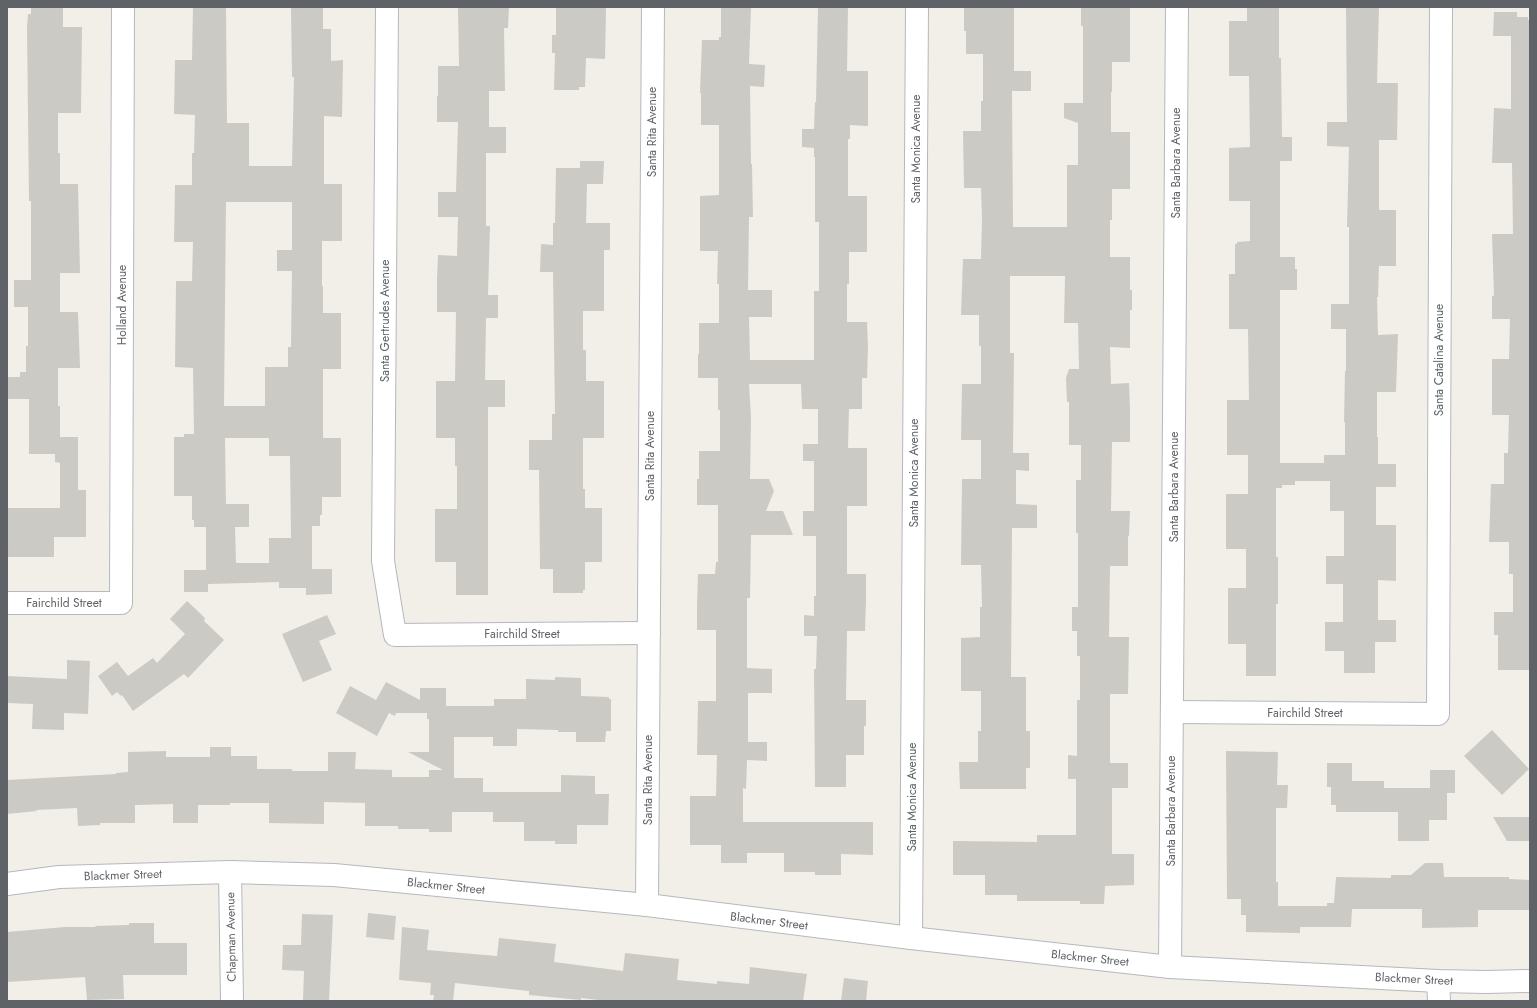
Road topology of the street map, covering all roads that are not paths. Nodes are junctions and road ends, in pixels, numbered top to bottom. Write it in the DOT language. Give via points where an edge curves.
graph roads {
  1 [pos="123,7"];
  2 [pos="387,7"];
  3 [pos="653,7"];
  4 [pos="917,7"];
  5 [pos="1177,7"];
  6 [pos="1441,7"];
  7 [pos="7,603"];
  8 [pos="121,603"];
  9 [pos="649,633"];
  10 [pos="394,635"];
  11 [pos="1172,712"];
  12 [pos="1438,714"];
  13 [pos="230,872"];
  14 [pos="7,884"];
  15 [pos="647,906"];
  16 [pos="911,938"];
  17 [pos="1170,967"];
  18 [pos="1530,981"];
  19 [pos="1438,991"];
  20 [pos="232,1001"];
  1 -- 8 [label="street, Holland Avenue"];
  2 -- 10 [label="street, Santa Gertrudes Avenue" via="383,560"];
  3 -- 9 [label="street, Santa Rita Avenue"];
  4 -- 16 [label="street, Santa Monica Avenue"];
  5 -- 11 [label="street, Santa Barbara Avenue"];
  6 -- 12 [label="street, Santa Catalina Avenue"];
  7 -- 8 [label="street, Fairchild Street"];
  9 -- 10 [label="street, Fairchild Street"];
  9 -- 15 [label="street, Santa Rita Avenue"];
  11 -- 12 [label="street, Fairchild Street"];
  11 -- 17 [label="street, Santa Barbara Avenue"];
  13 -- 14 [label="street, Blackmer Street" via="59,877"];
  13 -- 15 [label="street, Blackmer Street" via="334,875"];
  13 -- 20 [label="street, Chapman Avenue"];
  15 -- 16 [label="street, Blackmer Street"];
  16 -- 17 [label="street, Blackmer Street"];
  17 -- 19 [label="street, Blackmer Street"];
  18 -- 19 [label="street, Blackmer Street" via="1486,982"];
}
